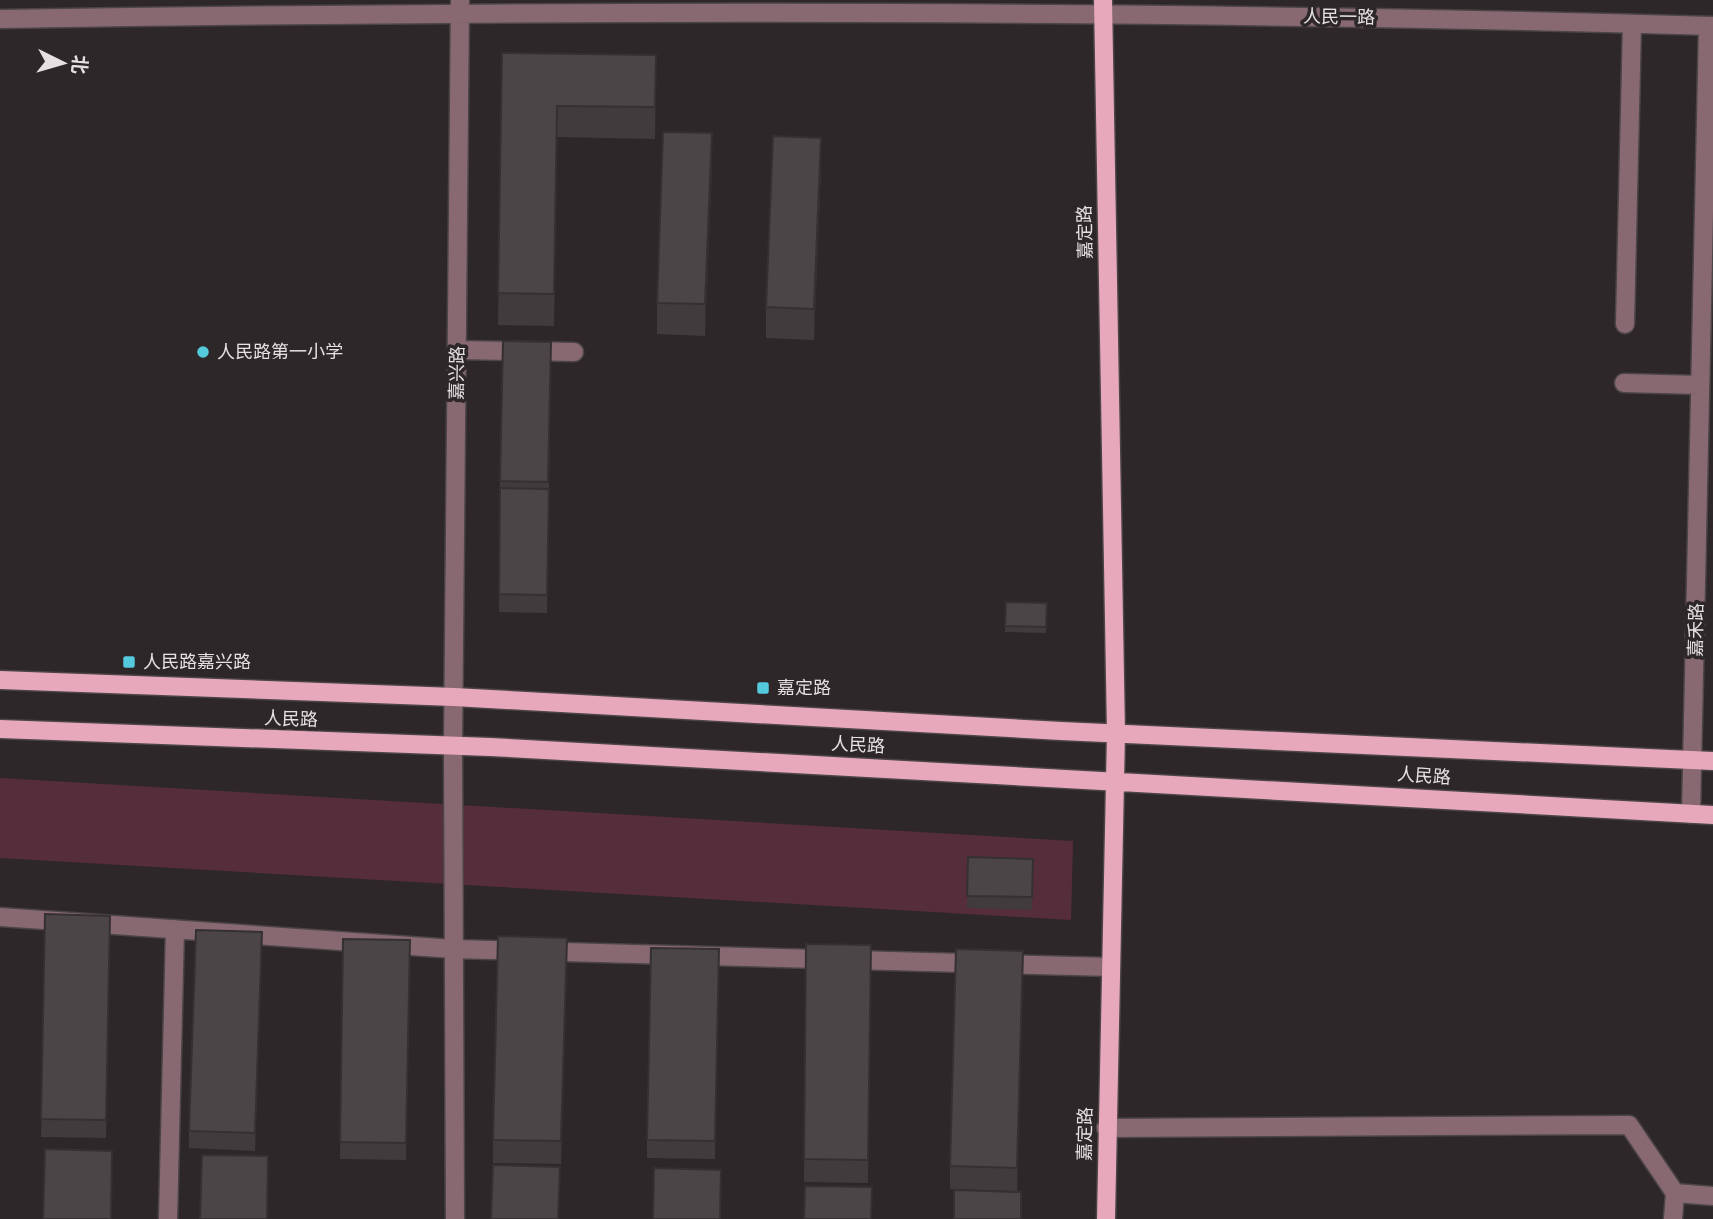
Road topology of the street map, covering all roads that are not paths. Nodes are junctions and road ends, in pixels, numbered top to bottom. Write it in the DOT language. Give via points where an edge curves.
graph roads {
  1 [pos="460,6"];
  2 [pos="1103,6"];
  3 [pos="0,19"];
  4 [pos="1632,24"];
  5 [pos="1710,26"];
  6 [pos="1625,324"];
  7 [pos="457,350"];
  8 [pos="574,352"];
  9 [pos="1624,383"];
  10 [pos="1700,385"];
  11 [pos="0,680"];
  12 [pos="454,697"];
  13 [pos="0,729"];
  14 [pos="1116,733"];
  15 [pos="453,746"];
  16 [pos="1693,760"];
  17 [pos="1713,761"];
  18 [pos="1115,781"];
  19 [pos="1691,814"];
  20 [pos="1713,814"];
  21 [pos="0,917"];
  22 [pos="175,929"];
  23 [pos="454,949"];
  24 [pos="1111,967"];
  25 [pos="1106,1128"];
  26 [pos="1675,1193"];
  27 [pos="1713,1196"];
  28 [pos="168,1219"];
  29 [pos="455,1219"];
  30 [pos="1106,1219"];
  31 [pos="1672,1219"];
  1 -- 2 [label="street, 人民一路"];
  1 -- 3 [label="street, 人民一路"];
  1 -- 7 [label="street, 嘉兴路"];
  2 -- 4 [label="street, 人民一路"];
  2 -- 14 [label="main road, 嘉定路"];
  4 -- 5 [label="street, 人民一路"];
  4 -- 6 [label="street"];
  5 -- 10 [label="street, 嘉禾路"];
  7 -- 8 [label="street"];
  7 -- 12 [label="street, 嘉兴路"];
  9 -- 10 [label="street"];
  10 -- 16 [label="street, 嘉禾路"];
  11 -- 12 [label="main road, 人民路"];
  12 -- 14 [label="main road, 人民路"];
  12 -- 15 [label="street, 嘉兴路"];
  13 -- 15 [label="main road, 人民路"];
  14 -- 16 [label="main road, 人民路"];
  14 -- 18 [label="main road, 嘉定路"];
  15 -- 18 [label="main road, 人民路"];
  15 -- 23 [label="street, 嘉兴路"];
  16 -- 17 [label="main road, 人民路"];
  16 -- 19 [label="street, 嘉禾路"];
  18 -- 19 [label="main road, 人民路"];
  18 -- 24 [label="main road, 嘉定路"];
  19 -- 20 [label="main road, 人民路"];
  21 -- 22 [label="street"];
  22 -- 23 [label="street"];
  22 -- 28 [label="street"];
  23 -- 24 [label="street"];
  23 -- 29 [label="street, 嘉兴路"];
  24 -- 25 [label="main road, 嘉定路"];
  25 -- 26 [label="street" via="1629,1125"];
  25 -- 30 [label="main road, 嘉定路"];
  26 -- 27 [label="street"];
  26 -- 31 [label="street"];
}
